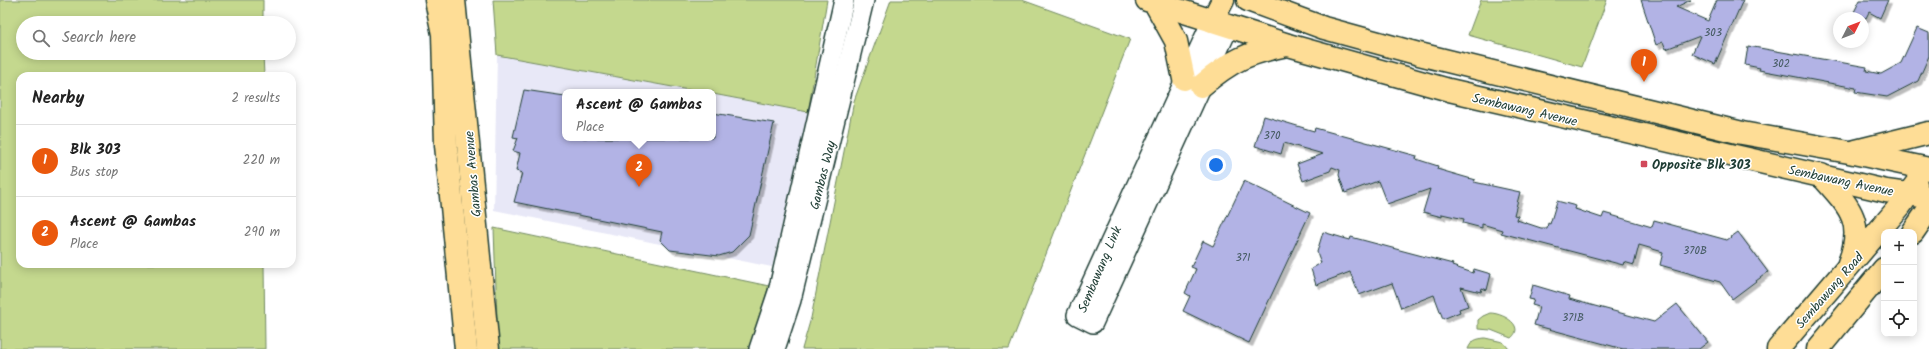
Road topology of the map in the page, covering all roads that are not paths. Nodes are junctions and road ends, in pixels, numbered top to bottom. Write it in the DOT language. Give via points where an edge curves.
graph roads {
  1 [pos="436,0"];
  2 [pos="454,0"];
  3 [pos="844,0"];
  4 [pos="864,0"];
  5 [pos="1223,0"];
  6 [pos="1242,0"];
  7 [pos="1248,0"];
  8 [pos="1292,0"];
  9 [pos="1151,1"];
  10 [pos="1220,23"];
  11 [pos="1324,28"];
  12 [pos="1288,45"];
  13 [pos="1193,83"];
  14 [pos="1929,133"];
  15 [pos="1848,152"];
  16 [pos="1928,168"];
  17 [pos="1821,175"];
  18 [pos="1919,195"];
  19 [pos="1929,209"];
  20 [pos="1914,229"];
  21 [pos="1929,238"];
  22 [pos="1917,244"];
  23 [pos="1846,270"];
  24 [pos="1881,273"];
  25 [pos="466,349"];
  26 [pos="488,349"];
  27 [pos="759,349"];
  28 [pos="775,349"];
  29 [pos="1778,349"];
  30 [pos="1818,349"];
  1 -- 25 [label="main road, Gambas Avenue" via="443,34 446,145"];
  2 -- 26 [label="main road, Gambas Avenue"];
  3 -- 27 [label="street, Gambas Way" via="778,292"];
  4 -- 28 [label="street, Gambas Way" via="791,300"];
  5 -- 10 [label="main road"];
  6 -- 10 [label="main road"];
  7 -- 11 [label="main road, Sembawang Avenue"];
  8 -- 11 [label="main road"];
  9 -- 10 [label="main road, Sembawang Avenue"];
  9 -- 13 [label="main road" via="1176,41"];
  10 -- 12 [label="main road, Sembawang Avenue"];
  10 -- 13 [label="street, Sembawang Link"];
  11 -- 15 [label="main road, Sembawang Avenue" via="1419,54 1734,131"];
  12 -- 13 [label="main road" via="1257,51"];
  12 -- 17 [label="main road, Sembawang Avenue" via="1407,80 1512,106"];
  13 -- 13 [label="street, Sembawang Link" via="1093,322 1077,315"];
  14 -- 15 [label="main road"];
  15 -- 16 [label="main road, Sembawang Avenue"];
  16 -- 18 [label="main road, Sembawang Road"];
  17 -- 18 [label="main road, Sembawang Avenue" via="1886,191"];
  17 -- 23 [label="main road" via="1840,195 1856,227 1856,246"];
  18 -- 23 [label="main road, Sembawang Road"];
  19 -- 20 [label="main road"];
  21 -- 22 [label="main road"];
  23 -- 29 [label="main road, Sembawang Road"];
  24 -- 30 [label="main road"];
}
